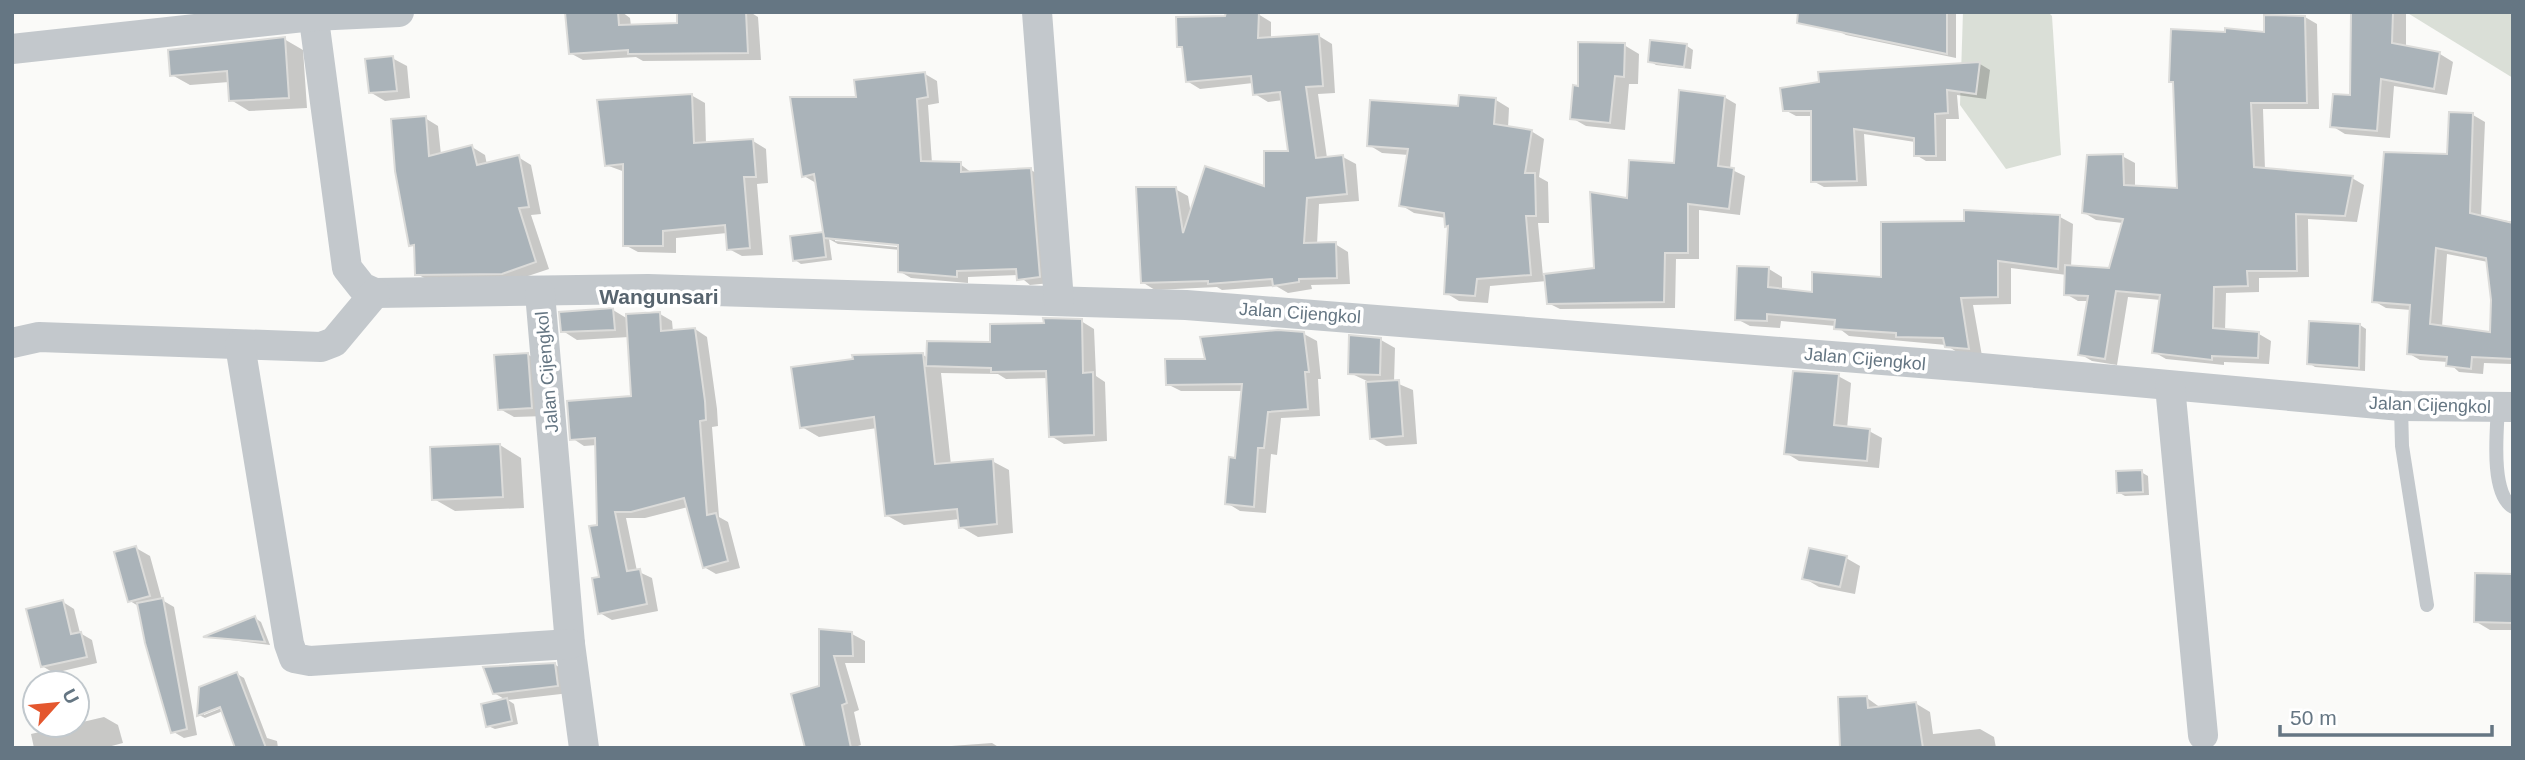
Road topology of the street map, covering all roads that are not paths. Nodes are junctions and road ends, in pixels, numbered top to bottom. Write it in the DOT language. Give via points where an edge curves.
graph roads {
  1 [pos="399,12"];
  2 [pos="1037,12"];
  3 [pos="313,14"];
  4 [pos="12,49"];
  5 [pos="375,293"];
  6 [pos="540,293"];
  7 [pos="1059,301"];
  8 [pos="12,343"];
  9 [pos="240,345"];
  10 [pos="2170,386"];
  11 [pos="2401,407"];
  12 [pos="2505,407"];
  13 [pos="2513,507"];
  14 [pos="2427,604"];
  15 [pos="570,644"];
  16 [pos="2203,735"];
  17 [pos="584,748"];
  1 -- 3 [label="street"];
  2 -- 7 [label="street"];
  3 -- 4 [label="street"];
  3 -- 5 [label="street" via="347,268 362,288"];
  5 -- 6 [label="street"];
  5 -- 9 [label="street" via="334,342 321,347"];
  6 -- 7 [label="street, Jalan Cijengkol" via="648,289"];
  6 -- 15 [label="street, Jalan Cijengkol"];
  7 -- 10 [label="street, Jalan Cijengkol" via="1319,314"];
  8 -- 9 [label="street" via="39,337"];
  9 -- 15 [label="street" via="294,658 310,661"];
  10 -- 11 [label="street, Jalan Cijengkol"];
  10 -- 16 [label="street"];
  11 -- 12 [label="street, Jalan Cijengkol"];
  11 -- 14 [label="lane" via="2402,446"];
  12 -- 13 [label="lane" via="2497,473 2504,498"];
  15 -- 17 [label="street, Jalan Cijengkol"];
}
